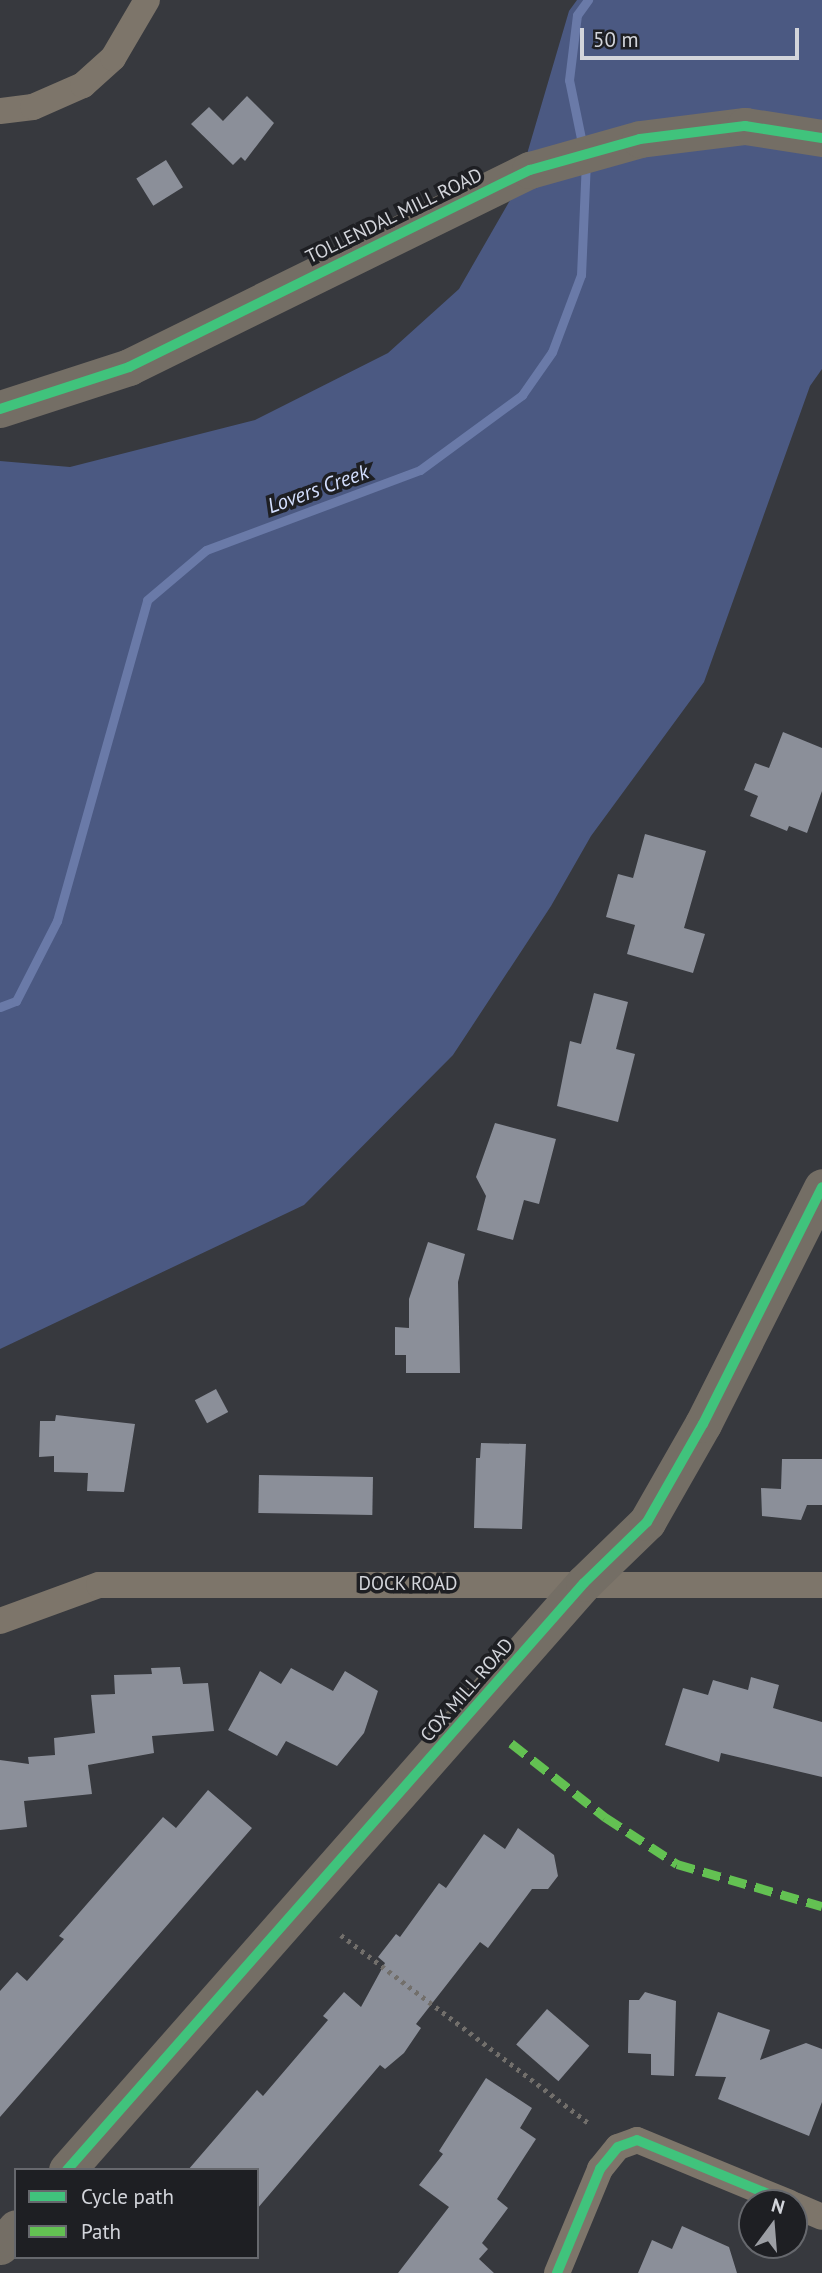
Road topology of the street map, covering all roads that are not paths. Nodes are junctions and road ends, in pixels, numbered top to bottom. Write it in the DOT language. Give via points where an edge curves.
graph roads {
  1 [pos="147,0"];
  2 [pos="0,111"];
  3 [pos="822,138"];
  4 [pos="0,409"];
  5 [pos="822,1187"];
  6 [pos="584,1583"];
  7 [pos="822,1585"];
  8 [pos="0,1621"];
  9 [pos="69,2168"];
  10 [pos="756,2189"];
  11 [pos="14,2230"];
  12 [pos="0,2246"];
  13 [pos="557,2273"];
  1 -- 2 [label="street" via="113,58 83,85 33,107"];
  3 -- 4 [label="street, TOLLENDAL MILL ROAD" via="745,126 640,139 530,170 129,366"];
  5 -- 6 [label="street, COX MILL ROAD" via="704,1424 647,1522"];
  6 -- 7 [label="street, DOCK ROAD"];
  6 -- 8 [label="street, DOCK ROAD" via="99,1585"];
  6 -- 9 [label="street, COX MILL ROAD"];
  10 -- 13 [label="street" via="637,2140 618,2147 600,2169"];
  11 -- 12 [label="street"];
}
